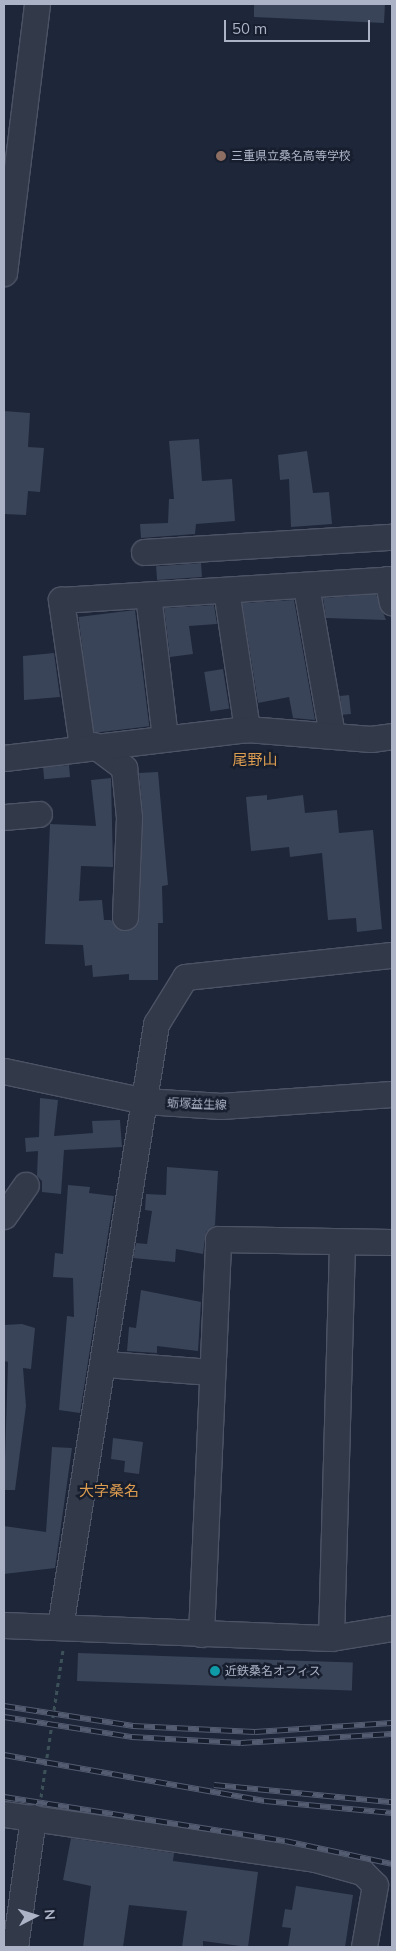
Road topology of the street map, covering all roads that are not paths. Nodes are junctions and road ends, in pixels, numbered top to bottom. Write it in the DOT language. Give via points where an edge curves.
graph roads {
  1 [pos="37,4"];
  2 [pos="15,88"];
  3 [pos="4,273"];
  4 [pos="392,537"];
  5 [pos="144,552"];
  6 [pos="306,586"];
  7 [pos="391,587"];
  8 [pos="226,590"];
  9 [pos="148,595"];
  10 [pos="247,729"];
  11 [pos="332,735"];
  12 [pos="392,736"];
  13 [pos="165,737"];
  14 [pos="88,746"];
  15 [pos="4,758"];
  16 [pos="39,814"];
  17 [pos="4,817"];
  18 [pos="125,917"];
  19 [pos="392,955"];
  20 [pos="4,1071"];
  21 [pos="392,1094"];
  22 [pos="145,1101"];
  23 [pos="26,1185"];
  24 [pos="4,1216"];
  25 [pos="342,1242"];
  26 [pos="392,1242"];
  27 [pos="105,1364"];
  28 [pos="212,1372"];
  29 [pos="4,1625"];
  30 [pos="60,1627"];
  31 [pos="392,1628"];
  32 [pos="201,1634"];
  33 [pos="331,1638"];
  34 [pos="4,1814"];
  35 [pos="33,1817"];
  36 [pos="15,1947"];
  37 [pos="364,1947"];
  1 -- 2 [label="street"];
  2 -- 3 [label="street"];
  4 -- 5 [label="street"];
  6 -- 7 [label="street"];
  6 -- 8 [label="street"];
  6 -- 11 [label="street"];
  8 -- 9 [label="street"];
  8 -- 10 [label="street"];
  9 -- 13 [label="street"];
  9 -- 14 [label="street" via="61,600"];
  10 -- 11 [label="street"];
  10 -- 13 [label="street"];
  11 -- 12 [label="street"];
  13 -- 14 [label="street"];
  14 -- 15 [label="street"];
  14 -- 18 [label="street" via="124,768 129,817"];
  16 -- 17 [label="street"];
  19 -- 22 [label="street" via="185,977 156,1024"];
  20 -- 22 [label="street, 蛎塚益生線"];
  21 -- 22 [label="street, 蛎塚益生線" via="221,1106"];
  22 -- 27 [label="street"];
  23 -- 24 [label="street"];
  25 -- 26 [label="street"];
  25 -- 28 [label="street" via="218,1239"];
  25 -- 33 [label="street"];
  27 -- 28 [label="street"];
  27 -- 30 [label="street"];
  28 -- 32 [label="street"];
  29 -- 30 [label="street"];
  30 -- 32 [label="street"];
  31 -- 33 [label="street"];
  32 -- 33 [label="street"];
  34 -- 35 [label="street"];
  35 -- 36 [label="street"];
  35 -- 37 [label="street" via="315,1859 362,1872 375,1885"];
}
